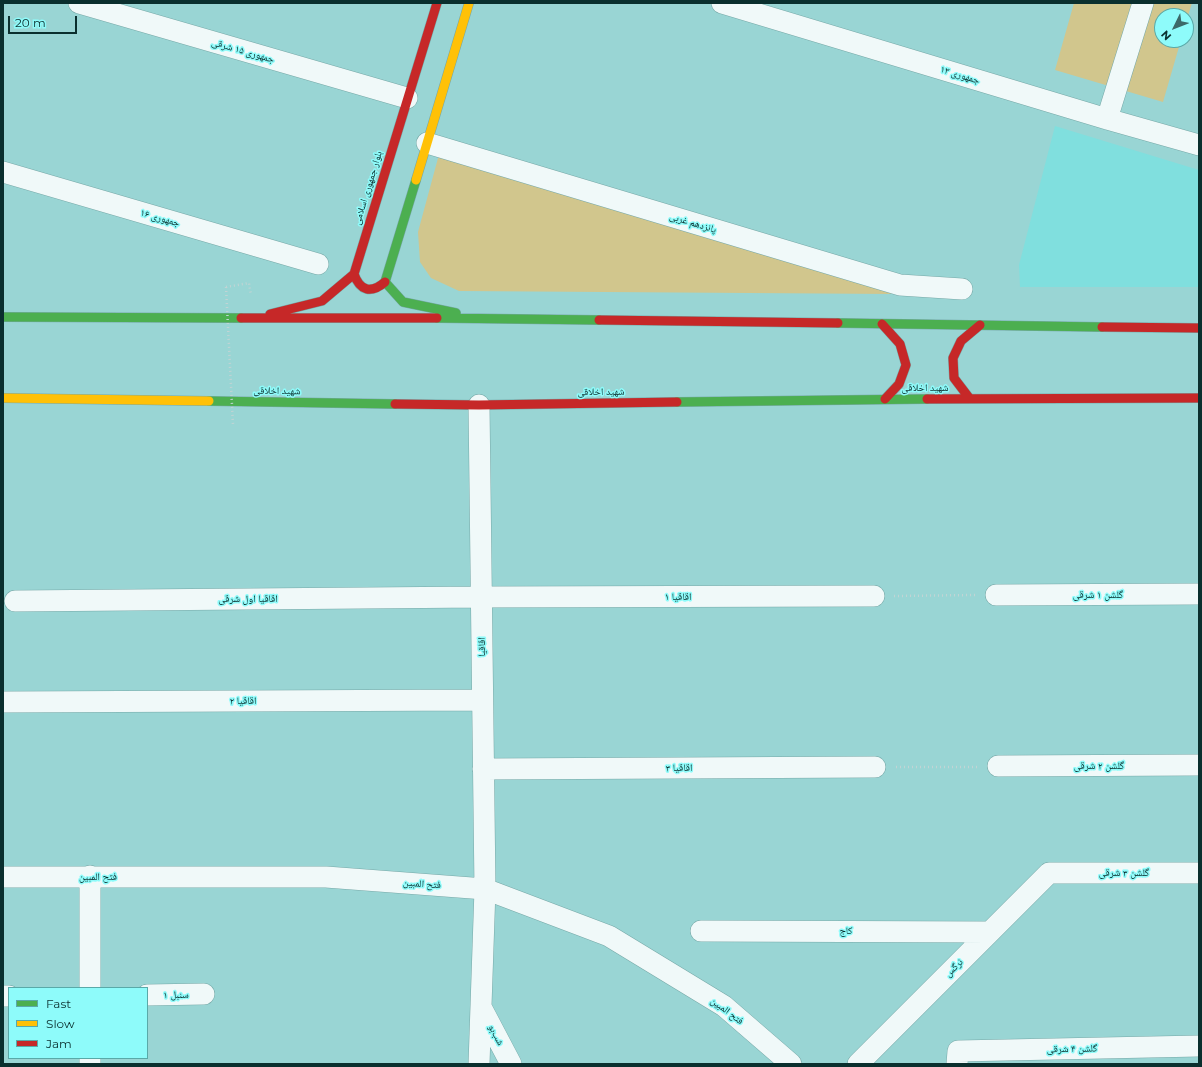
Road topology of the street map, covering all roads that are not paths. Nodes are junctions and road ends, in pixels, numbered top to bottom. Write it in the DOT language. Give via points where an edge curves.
graph roads {
  1 [pos="79,3"];
  2 [pos="437,3"];
  3 [pos="469,3"];
  4 [pos="722,3"];
  5 [pos="1143,3"];
  6 [pos="407,98"];
  7 [pos="1107,120"];
  8 [pos="427,143"];
  9 [pos="1199,145"];
  10 [pos="3,172"];
  11 [pos="318,264"];
  12 [pos="354,274"];
  13 [pos="385,282"];
  14 [pos="962,289"];
  15 [pos="3,317"];
  16 [pos="255,317"];
  17 [pos="476,318"];
  18 [pos="882,324"];
  19 [pos="980,325"];
  20 [pos="1199,328"];
  21 [pos="3,398"];
  22 [pos="1199,398"];
  23 [pos="885,399"];
  24 [pos="970,399"];
  25 [pos="479,405"];
  26 [pos="1199,594"];
  27 [pos="996,595"];
  28 [pos="874,596"];
  29 [pos="481,597"];
  30 [pos="15,601"];
  31 [pos="482,700"];
  32 [pos="3,702"];
  33 [pos="1199,765"];
  34 [pos="998,766"];
  35 [pos="876,767"];
  36 [pos="483,770"];
  37 [pos="1050,873"];
  38 [pos="1199,873"];
  39 [pos="3,876"];
  40 [pos="90,876"];
  41 [pos="485,889"];
  42 [pos="701,931"];
  43 [pos="990,932"];
  44 [pos="90,987"];
  45 [pos="204,994"];
  46 [pos="148,995"];
  47 [pos="481,1006"];
  48 [pos="1199,1046"];
  49 [pos="479,1064"];
  50 [pos="511,1064"];
  51 [pos="791,1064"];
  52 [pos="858,1064"];
  53 [pos="957,1064"];
  1 -- 6 [label="street, جمهوری ۱۵ شرقی"];
  2 -- 6 [label="main road, بلوار جمهوری اسلامی"];
  3 -- 8 [label="main road"];
  4 -- 7 [label="street, جمهوری ۱۳"];
  5 -- 7 [label="street"];
  6 -- 12 [label="main road, بلوار جمهوری اسلامی"];
  7 -- 9 [label="street, جمهوری ۱۳"];
  8 -- 13 [label="main road"];
  8 -- 14 [label="street, پانزدهم غربی" via="900,285"];
  10 -- 11 [label="street, جمهوری ۱۶"];
  12 -- 13 [label="main road" via="355,281 366,290 373,290"];
  12 -- 16 [label="main road" via="322,301"];
  13 -- 17 [label="main road" via="403,302"];
  15 -- 16 [label="main road"];
  16 -- 17 [label="main road"];
  17 -- 18 [label="main road"];
  18 -- 19 [label="main road"];
  18 -- 23 [label="main road" via="900,344 906,365 899,384"];
  19 -- 20 [label="main road"];
  19 -- 24 [label="main road" via="961,341 953,358 954,378"];
  21 -- 25 [label="main road, شهید اخلاقی"];
  22 -- 24 [label="main road, شهید اخلاقی"];
  23 -- 24 [label="main road, شهید اخلاقی"];
  23 -- 25 [label="main road, شهید اخلاقی"];
  25 -- 29 [label="street, اقاقیا"];
  26 -- 27 [label="street, گلشن ۱ شرقی"];
  28 -- 29 [label="street, اقاقیا ۱"];
  29 -- 30 [label="street, اقاقیا اول شرقی"];
  29 -- 31 [label="street, اقاقیا"];
  31 -- 32 [label="street, اقاقیا ۲"];
  31 -- 36 [label="street, اقاقیا"];
  33 -- 34 [label="street, گلشن ۲ شرقی"];
  35 -- 36 [label="street, اقاقیا ۳"];
  36 -- 41 [label="street, اقاقیا"];
  37 -- 38 [label="street, گلشن ۳ شرقی"];
  37 -- 43 [label="street, نرگس"];
  39 -- 40 [label="street, فتح المبین"];
  40 -- 41 [label="street, فتح المبین" via="326,877"];
  40 -- 44 [label="street"];
  41 -- 47 [label="street, اقاقیا"];
  41 -- 51 [label="street, فتح المبین" via="609,936 724,1006"];
  42 -- 43 [label="street, کاج"];
  43 -- 52 [label="street, نرگس"];
  45 -- 46 [label="street, سنبل ۱"];
  47 -- 49 [label="street, اقاقیا"];
  47 -- 50 [label="street, شب‌بو"];
  48 -- 53 [label="street, گلشن ۴ شرقی" via="958,1051"];
}
